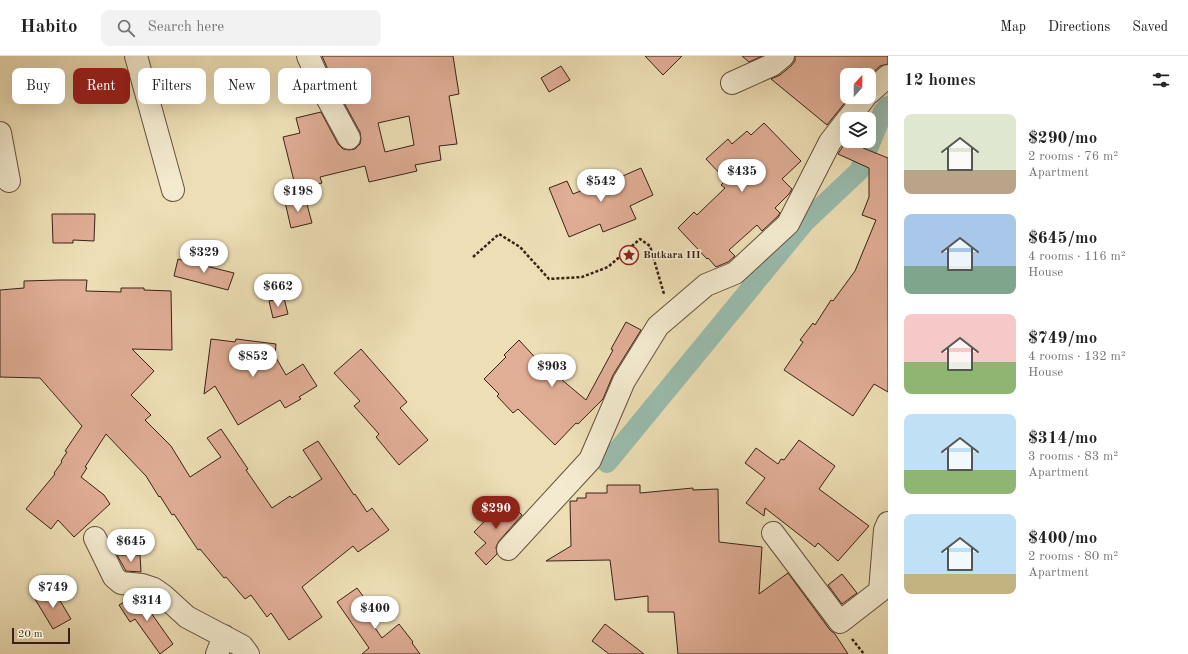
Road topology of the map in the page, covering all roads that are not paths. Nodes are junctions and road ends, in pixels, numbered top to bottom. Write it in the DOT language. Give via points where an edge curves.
graph roads {
  1 [pos="136,56"];
  2 [pos="308,56"];
  3 [pos="783,56"];
  4 [pos="888,76"];
  5 [pos="732,83"];
  6 [pos="876,87"];
  7 [pos="860,104"];
  8 [pos="854,112"];
  9 [pos="840,129"];
  10 [pos="0,133"];
  11 [pos="349,138"];
  12 [pos="9,181"];
  13 [pos="173,190"];
  14 [pos="888,523"];
  15 [pos="772,533"];
  16 [pos="95,538"];
  17 [pos="508,549"];
  18 [pos="220,645"];
  19 [pos="248,654"];
  1 -- 13 [label="street"];
  2 -- 11 [label="street" via="324,94"];
  3 -- 5 [label="street" via="772,65"];
  4 -- 6 [label="street"];
  7 -- 8 [label="street"];
  9 -- 17 [label="street" via="830,142 788,224 735,273 706,285 658,326 624,381 590,460"];
  10 -- 12 [label="street"];
  14 -- 15 [label="street" via="885,530 880,591 840,622"];
  16 -- 18 [label="street" via="114,577 121,583 154,589 187,617 201,625"];
  18 -- 19 [label="street" via="242,646"];
}
